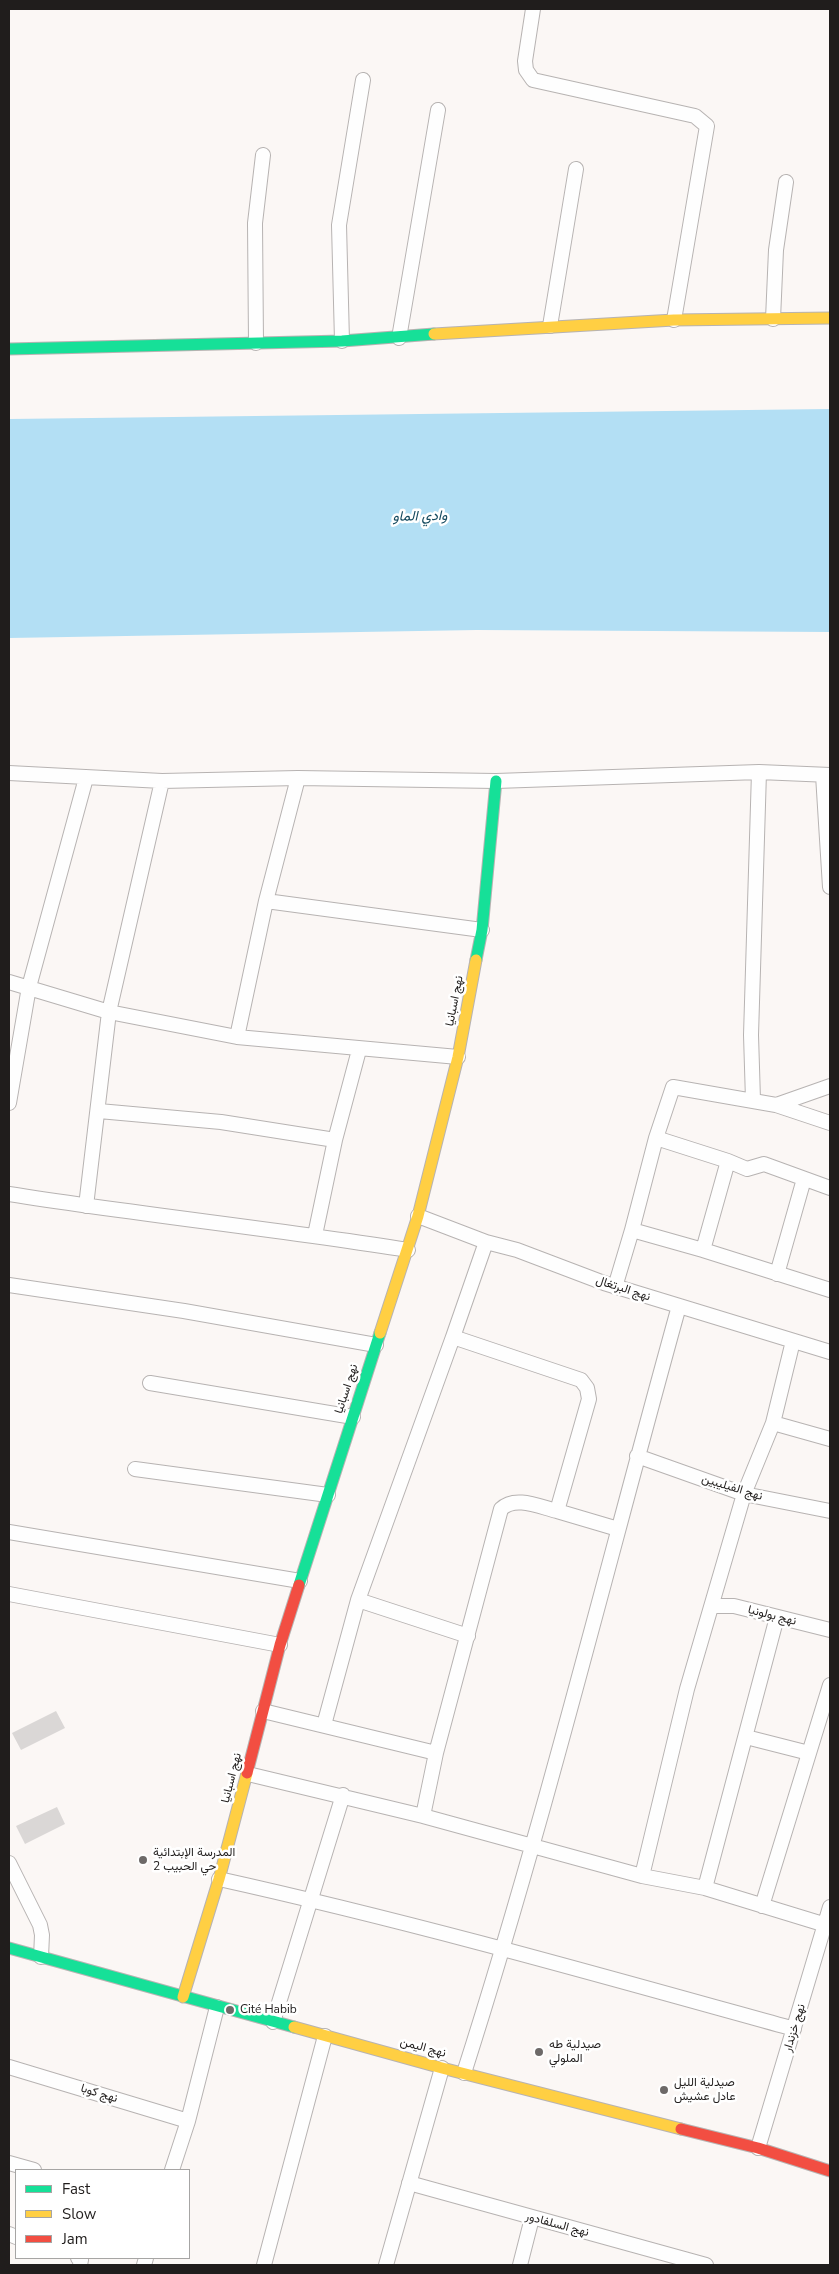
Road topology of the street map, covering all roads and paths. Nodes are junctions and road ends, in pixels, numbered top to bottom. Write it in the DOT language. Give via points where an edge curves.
graph roads {
  1 [pos="533,9"];
  2 [pos="363,80"];
  3 [pos="438,110"];
  4 [pos="263,155"];
  5 [pos="576,169"];
  6 [pos="786,182"];
  7 [pos="773,318"];
  8 [pos="830,318"];
  9 [pos="674,320"];
  10 [pos="550,326"];
  11 [pos="399,338"];
  12 [pos="342,341"];
  13 [pos="256,343"];
  14 [pos="9,349"];
  15 [pos="759,772"];
  16 [pos="9,773"];
  17 [pos="827,775"];
  18 [pos="86,778"];
  19 [pos="298,778"];
  20 [pos="162,781"];
  21 [pos="496,781"];
  22 [pos="830,887"];
  23 [pos="266,901"];
  24 [pos="482,930"];
  25 [pos="9,982"];
  26 [pos="29,988"];
  27 [pos="109,1012"];
  28 [pos="237,1036"];
  29 [pos="359,1050"];
  30 [pos="458,1057"];
  31 [pos="830,1086"];
  32 [pos="753,1100"];
  33 [pos="9,1103"];
  34 [pos="776,1105"];
  35 [pos="99,1111"];
  36 [pos="830,1123"];
  37 [pos="656,1138"];
  38 [pos="335,1140"];
  39 [pos="728,1161"];
  40 [pos="804,1179"];
  41 [pos="830,1188"];
  42 [pos="9,1194"];
  43 [pos="86,1206"];
  44 [pos="418,1216"];
  45 [pos="632,1230"];
  46 [pos="315,1235"];
  47 [pos="486,1242"];
  48 [pos="408,1250"];
  49 [pos="703,1250"];
  50 [pos="776,1274"];
  51 [pos="9,1285"];
  52 [pos="615,1287"];
  53 [pos="830,1290"];
  54 [pos="679,1306"];
  55 [pos="453,1337"];
  56 [pos="793,1341"];
  57 [pos="376,1345"];
  58 [pos="830,1352"];
  59 [pos="150,1383"];
  60 [pos="353,1417"];
  61 [pos="773,1423"];
  62 [pos="830,1439"];
  63 [pos="637,1456"];
  64 [pos="135,1469"];
  65 [pos="744,1494"];
  66 [pos="328,1496"];
  67 [pos="557,1511"];
  68 [pos="830,1511"];
  69 [pos="618,1529"];
  70 [pos="9,1532"];
  71 [pos="300,1581"];
  72 [pos="9,1594"];
  73 [pos="358,1600"];
  74 [pos="713,1606"];
  75 [pos="777,1617"];
  76 [pos="830,1630"];
  77 [pos="468,1636"];
  78 [pos="280,1645"];
  79 [pos="830,1685"];
  80 [pos="263,1711"];
  81 [pos="324,1725"];
  82 [pos="746,1737"];
  83 [pos="436,1752"];
  84 [pos="809,1753"];
  85 [pos="248,1774"];
  86 [pos="343,1795"];
  87 [pos="423,1816"];
  88 [pos="533,1846"];
  89 [pos="9,1864"];
  90 [pos="642,1876"];
  91 [pos="219,1879"];
  92 [pos="704,1888"];
  93 [pos="311,1900"];
  94 [pos="762,1906"];
  95 [pos="830,1908"];
  96 [pos="826,1925"];
  97 [pos="9,1948"];
  98 [pos="504,1949"];
  99 [pos="41,1957"];
  100 [pos="183,1997"];
  101 [pos="217,2007"];
  102 [pos="273,2022"];
  103 [pos="794,2029"];
  104 [pos="325,2036"];
  105 [pos="9,2067"];
  106 [pos="442,2068"];
  107 [pos="464,2073"];
  108 [pos="188,2121"];
  109 [pos="758,2148"];
  110 [pos="9,2163"];
  111 [pos="30,2169"];
  112 [pos="172,2169"];
  113 [pos="830,2170"];
  114 [pos="409,2183"];
  115 [pos="532,2218"];
  116 [pos="264,2265"];
  117 [pos="386,2265"];
  118 [pos="520,2265"];
  119 [pos="706,2265"];
  1 -- 9 [label="street" via="525,60 526,70 533,80 695,116 707,126"];
  2 -- 12 [label="street" via="339,225"];
  3 -- 11 [label="street"];
  4 -- 13 [label="street" via="255,223"];
  5 -- 10 [label="street"];
  6 -- 7 [label="street" via="776,250"];
  7 -- 8 [label="street"];
  7 -- 9 [label="street"];
  9 -- 10 [label="street"];
  10 -- 11 [label="street"];
  11 -- 12 [label="street"];
  12 -- 13 [label="street"];
  13 -- 14 [label="street"];
  15 -- 17 [label="street"];
  15 -- 21 [label="street"];
  15 -- 32 [label="street" via="751,1035"];
  16 -- 18 [label="street"];
  17 -- 22 [label="street"];
  18 -- 20 [label="street"];
  18 -- 26 [label="street"];
  19 -- 20 [label="street"];
  19 -- 21 [label="street"];
  19 -- 23 [label="street"];
  20 -- 27 [label="street"];
  21 -- 24 [label="street, نهج اسبانيا"];
  23 -- 24 [label="street"];
  23 -- 28 [label="street"];
  24 -- 30 [label="street, نهج اسبانيا"];
  25 -- 26 [label="street"];
  26 -- 27 [label="street"];
  26 -- 33 [label="street"];
  27 -- 28 [label="street"];
  27 -- 35 [label="street"];
  28 -- 29 [label="street"];
  29 -- 30 [label="street"];
  29 -- 38 [label="street"];
  30 -- 44 [label="street, نهج اسبانيا"];
  31 -- 34 [label="street"];
  32 -- 34 [label="street"];
  32 -- 37 [label="street" via="673,1087"];
  34 -- 36 [label="street"];
  35 -- 38 [label="street" via="221,1122"];
  35 -- 43 [label="street"];
  37 -- 39 [label="street"];
  37 -- 45 [label="street"];
  38 -- 46 [label="street"];
  39 -- 40 [label="street" via="747,1169 764,1164"];
  39 -- 49 [label="street"];
  40 -- 41 [label="street"];
  40 -- 50 [label="street"];
  42 -- 43 [label="street"];
  43 -- 46 [label="street"];
  44 -- 47 [label="street, نهج البرتغال"];
  44 -- 48 [label="street, نهج اسبانيا"];
  45 -- 49 [label="street"];
  45 -- 52 [label="street"];
  46 -- 48 [label="street"];
  47 -- 52 [label="street, نهج البرتغال"];
  47 -- 55 [label="street"];
  48 -- 57 [label="street, نهج اسبانيا"];
  49 -- 50 [label="street"];
  50 -- 53 [label="street"];
  51 -- 57 [label="street"];
  52 -- 54 [label="street, نهج البرتغال"];
  54 -- 56 [label="street, نهج البرتغال"];
  54 -- 63 [label="street"];
  55 -- 67 [label="street" via="581,1380 587,1388 589,1399"];
  55 -- 73 [label="street"];
  56 -- 58 [label="street, نهج البرتغال"];
  56 -- 61 [label="street"];
  57 -- 60 [label="street, نهج اسبانيا"];
  59 -- 60 [label="street"];
  60 -- 66 [label="street, نهج اسبانيا"];
  61 -- 62 [label="street"];
  61 -- 65 [label="street"];
  63 -- 65 [label="street, نهج الفيليبين"];
  63 -- 69 [label="street"];
  64 -- 66 [label="street"];
  65 -- 68 [label="street, نهج الفيليبين"];
  65 -- 74 [label="street"];
  66 -- 71 [label="street, نهج اسبانيا"];
  67 -- 69 [label="street"];
  67 -- 77 [label="street" via="515,1502 501,1509"];
  69 -- 88 [label="street"];
  70 -- 71 [label="street"];
  71 -- 78 [label="street, نهج اسبانيا"];
  72 -- 78 [label="street"];
  73 -- 77 [label="street"];
  73 -- 81 [label="street"];
  74 -- 75 [label="street, نهج بولونيا" via="726,1605"];
  74 -- 90 [label="street" via="687,1688"];
  75 -- 76 [label="street, نهج بولونيا"];
  75 -- 82 [label="street"];
  77 -- 83 [label="street"];
  78 -- 80 [label="street, نهج اسبانيا"];
  79 -- 84 [label="street"];
  80 -- 81 [label="street"];
  80 -- 85 [label="street, نهج اسبانيا"];
  81 -- 83 [label="street"];
  82 -- 84 [label="street"];
  82 -- 92 [label="street"];
  83 -- 87 [label="street"];
  84 -- 94 [label="street"];
  85 -- 86 [label="street"];
  85 -- 91 [label="street, نهج اسبانيا"];
  86 -- 87 [label="street"];
  86 -- 93 [label="street"];
  87 -- 88 [label="street"];
  88 -- 90 [label="street"];
  88 -- 98 [label="street"];
  89 -- 99 [label="street" via="40,1925"];
  90 -- 92 [label="street"];
  91 -- 93 [label="street"];
  91 -- 100 [label="street, نهج اسبانيا"];
  92 -- 94 [label="street"];
  93 -- 98 [label="street"];
  93 -- 102 [label="street"];
  94 -- 96 [label="street"];
  95 -- 96 [label="street, نهج خزندار"];
  96 -- 103 [label="street, نهج خزندار"];
  97 -- 99 [label="street, نهج اليمن"];
  98 -- 103 [label="street"];
  98 -- 107 [label="street"];
  99 -- 100 [label="street, نهج اليمن"];
  100 -- 101 [label="street, نهج اليمن"];
  101 -- 102 [label="street, نهج اليمن"];
  101 -- 108 [label="street"];
  102 -- 104 [label="street, نهج اليمن"];
  103 -- 109 [label="street, نهج خزندار"];
  104 -- 106 [label="street, نهج اليمن"];
  104 -- 116 [label="street"];
  105 -- 108 [label="street, نهج كوبا"];
  106 -- 107 [label="street, نهج اليمن"];
  106 -- 114 [label="street"];
  107 -- 109 [label="street, نهج اليمن"];
  108 -- 112 [label="street"];
  109 -- 113 [label="street, نهج اليمن"];
  110 -- 111 [label="street"];
  114 -- 115 [label="street, نهج السلفادور"];
  114 -- 117 [label="street"];
  115 -- 118 [label="street"];
  115 -- 119 [label="street, نهج السلفادور"];
}
